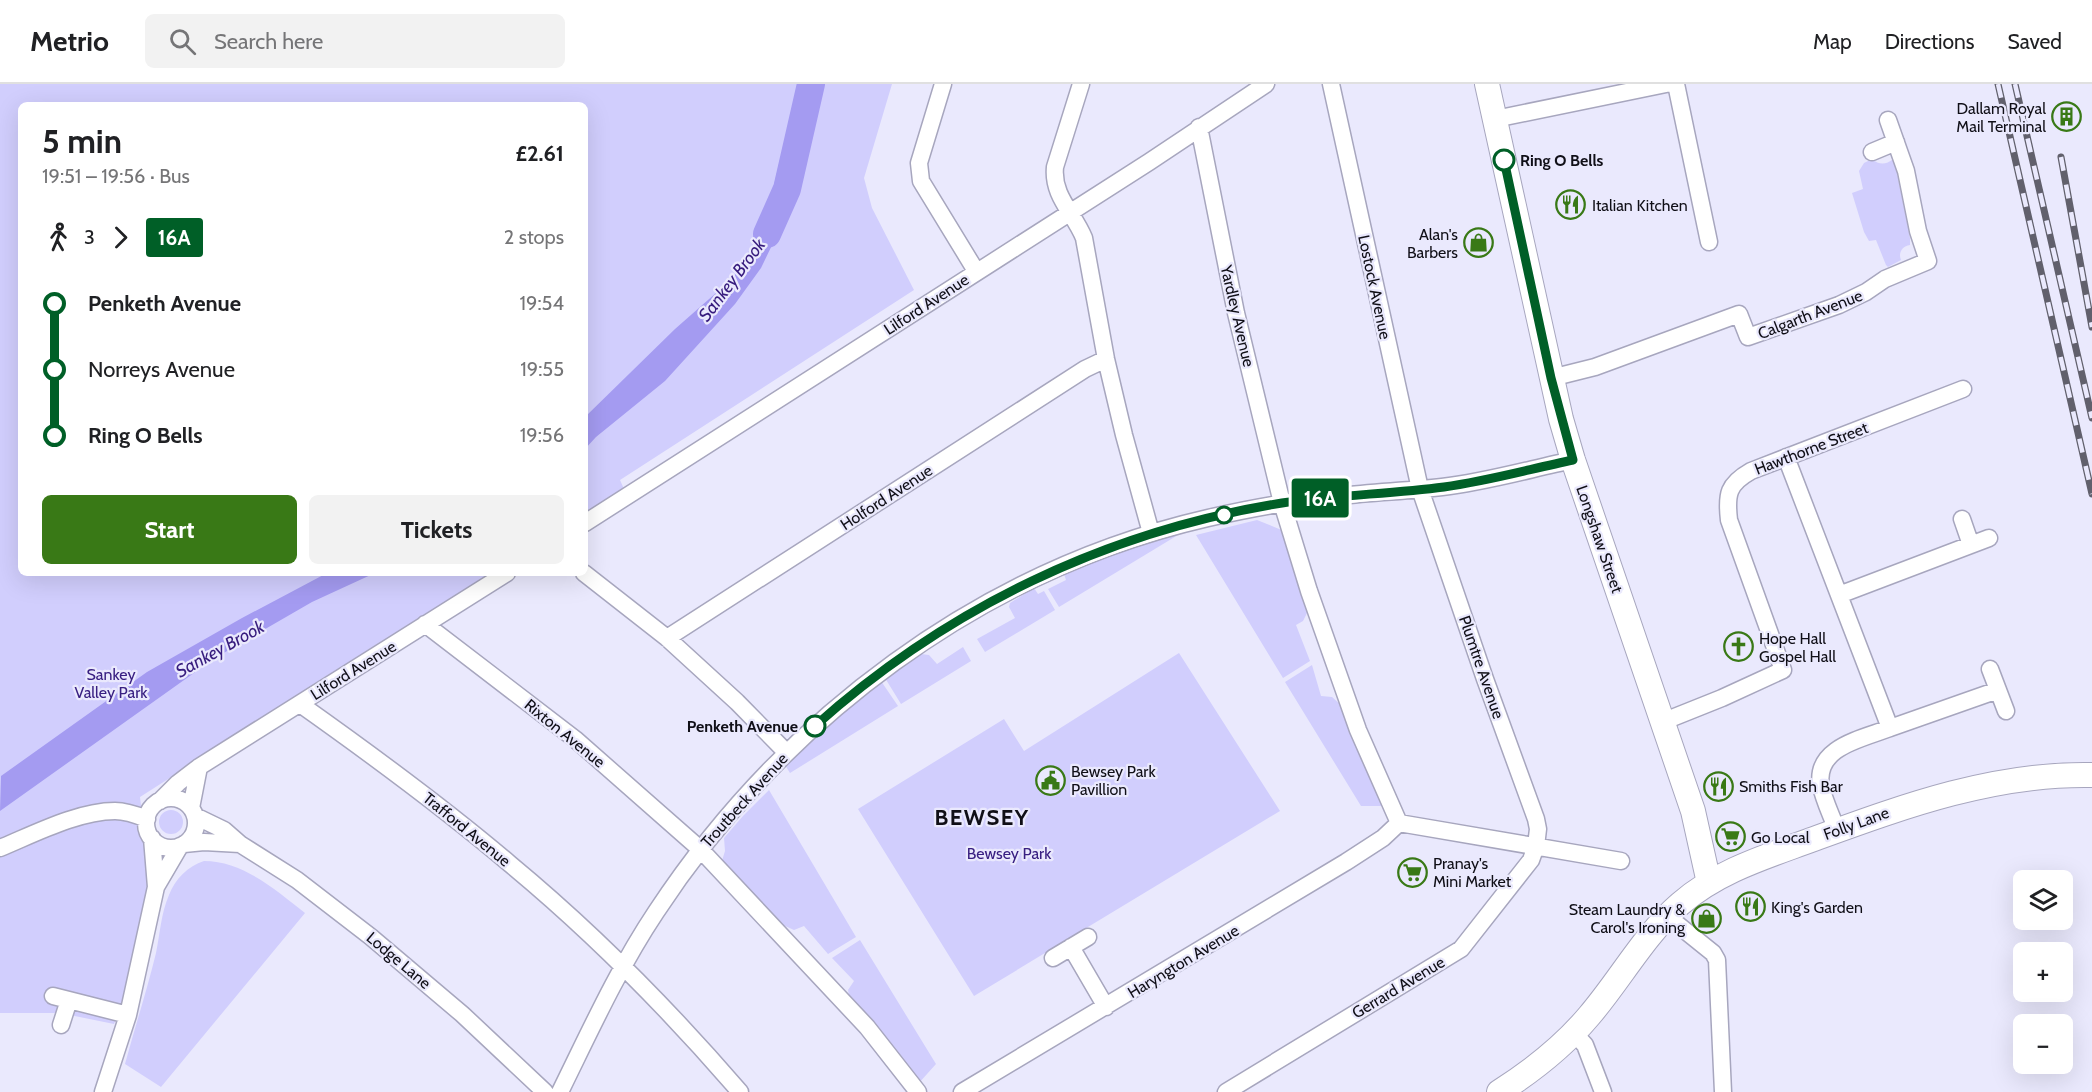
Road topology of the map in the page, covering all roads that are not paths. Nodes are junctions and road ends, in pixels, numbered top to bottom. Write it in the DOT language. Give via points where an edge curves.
graph roads {
  1 [pos="943,84"];
  2 [pos="1081,84"];
  3 [pos="1266,84"];
  4 [pos="1331,84"];
  5 [pos="1487,84"];
  6 [pos="1666,84"];
  7 [pos="1676,84"];
  8 [pos="1495,119"];
  9 [pos="1888,120"];
  10 [pos="1199,127"];
  11 [pos="1896,142"];
  12 [pos="1872,152"];
  13 [pos="1069,212"];
  14 [pos="1709,242"];
  15 [pos="976,271"];
  16 [pos="1106,359"];
  17 [pos="1551,378"];
  18 [pos="1963,389"];
  19 [pos="1786,457"];
  20 [pos="1573,460"];
  21 [pos="1420,489"];
  22 [pos="1282,503"];
  23 [pos="1962,519"];
  24 [pos="588,521"];
  25 [pos="1151,533"];
  26 [pos="1989,538"];
  27 [pos="1971,545"];
  28 [pos="502,576"];
  29 [pos="588,576"];
  30 [pos="1839,595"];
  31 [pos="425,624"];
  32 [pos="667,638"];
  33 [pos="1990,669"];
  34 [pos="1998,690"];
  35 [pos="300,704"];
  36 [pos="2006,711"];
  37 [pos="1662,722"];
  38 [pos="1890,728"];
  39 [pos="786,752"];
  40 [pos="199,767"];
  41 [pos="2092,775"];
  42 [pos="160,801"];
  43 [pos="193,812"];
  44 [pos="147,819"];
  45 [pos="1399,823"];
  46 [pos="1837,831"];
  47 [pos="152,838"];
  48 [pos="240,844"];
  49 [pos="182,845"];
  50 [pos="1536,846"];
  51 [pos="0,848"];
  52 [pos="700,849"];
  53 [pos="1621,861"];
  54 [pos="1709,883"];
  55 [pos="156,887"];
  56 [pos="1667,916"];
  57 [pos="1088,937"];
  58 [pos="1071,947"];
  59 [pos="1053,958"];
  60 [pos="622,967"];
  61 [pos="1106,1007"];
  62 [pos="128,1015"];
  63 [pos="61,1025"];
  64 [pos="1574,1033"];
  65 [pos="1236,1089"];
  66 [pos="103,1092"];
  67 [pos="545,1092"];
  68 [pos="560,1092"];
  69 [pos="740,1092"];
  70 [pos="918,1092"];
  71 [pos="962,1092"];
  72 [pos="1499,1092"];
  73 [pos="1603,1092"];
  74 [pos="1723,1092"];
  1 -- 15 [label="street" via="919,163 919,175"];
  2 -- 13 [label="street" via="1054,177 1060,199"];
  3 -- 10 [label="street, Lilford Avenue"];
  4 -- 21 [label="street, Lostock Avenue"];
  5 -- 8 [label="street, Longshaw Street"];
  6 -- 8 [label="street"];
  7 -- 14 [label="street"];
  8 -- 17 [label="street, Longshaw Street"];
  9 -- 11 [label="street, Calgarth Avenue"];
  10 -- 13 [label="street, Lilford Avenue"];
  10 -- 22 [label="street, Yardley Avenue" via="1236,313"];
  11 -- 12 [label="street"];
  11 -- 17 [label="street, Calgarth Avenue" via="1928,261 1839,305 1748,337 1739,314 1587,370"];
  13 -- 15 [label="street, Lilford Avenue"];
  13 -- 16 [label="street" via="1084,238"];
  15 -- 24 [label="street, Lilford Avenue"];
  16 -- 25 [label="street"];
  16 -- 32 [label="street, Holford Avenue"];
  17 -- 20 [label="street, Longshaw Street"];
  18 -- 19 [label="street, Hawthorne Street"];
  19 -- 30 [label="street"];
  19 -- 37 [label="street, Hawthorne Street" via="1739,477 1728,492 1727,504 1729,520 1783,670"];
  20 -- 21 [label="street, Troutbeck Avenue"];
  20 -- 37 [label="street, Longshaw Street"];
  21 -- 22 [label="street, Troutbeck Avenue"];
  21 -- 50 [label="street, Plumtre Avenue" via="1536,819"];
  22 -- 25 [label="street, Troutbeck Avenue"];
  22 -- 45 [label="street, Yardley Avenue" via="1358,730"];
  23 -- 27 [label="street"];
  25 -- 39 [label="street, Troutbeck Avenue" via="1077,560 955,621 910,649"];
  26 -- 27 [label="street"];
  27 -- 30 [label="street"];
  28 -- 31 [label="street, Lilford Avenue"];
  29 -- 32 [label="street"];
  30 -- 38 [label="street"];
  31 -- 35 [label="street, Lilford Avenue"];
  31 -- 52 [label="street, Rixton Avenue" via="575,739"];
  32 -- 39 [label="street"];
  33 -- 34 [label="street"];
  34 -- 36 [label="street"];
  34 -- 38 [label="street"];
  35 -- 40 [label="street, Lilford Avenue"];
  35 -- 60 [label="street, Trafford Avenue" via="450,814 512,865"];
  37 -- 54 [label="street, Longshaw Street" via="1693,812"];
  38 -- 46 [label="street" via="1835,750 1824,763 1822,789"];
  39 -- 52 [label="street, Troutbeck Avenue"];
  40 -- 42 [label="street, Lilford Avenue"];
  40 -- 43 [label="street"];
  41 -- 46 [label="street, Folly Lane" via="2054,775 1961,790"];
  42 -- 43 [label="street" via="174,798"];
  42 -- 44 [label="street"];
  43 -- 48 [label="street, Lodge Lane" via="225,830"];
  43 -- 49 [label="street" via="195,830"];
  44 -- 47 [label="street"];
  44 -- 51 [label="street" via="117,811 95,813"];
  45 -- 50 [label="street"];
  45 -- 61 [label="street, Haryngton Avenue" via="1346,862"];
  46 -- 54 [label="street, Folly Lane" via="1740,867"];
  47 -- 49 [label="street" via="165,847"];
  47 -- 55 [label="street"];
  48 -- 49 [label="street, Lodge Lane"];
  48 -- 67 [label="street, Lodge Lane" via="297,880 371,937 462,1014"];
  49 -- 55 [label="street"];
  50 -- 53 [label="street"];
  50 -- 65 [label="street, Gerrard Avenue" via="1526,868 1461,949"];
  52 -- 60 [label="street, Troutbeck Avenue"];
  52 -- 70 [label="street, Rixton Avenue" via="867,1027"];
  54 -- 56 [label="street, Folly Lane"];
  55 -- 62 [label="street"];
  56 -- 64 [label="street, Folly Lane"];
  56 -- 74 [label="street" via="1718,960"];
  57 -- 58 [label="street"];
  58 -- 59 [label="street"];
  58 -- 61 [label="street"];
  60 -- 68 [label="street, Troutbeck Avenue"];
  60 -- 69 [label="street, Trafford Avenue"];
  61 -- 71 [label="street, Haryngton Avenue"];
  62 -- 63 [label="street" via="61,998"];
  62 -- 66 [label="street"];
  64 -- 72 [label="street, Folly Lane" via="1538,1066"];
  64 -- 73 [label="street" via="1585,1045"];
}
